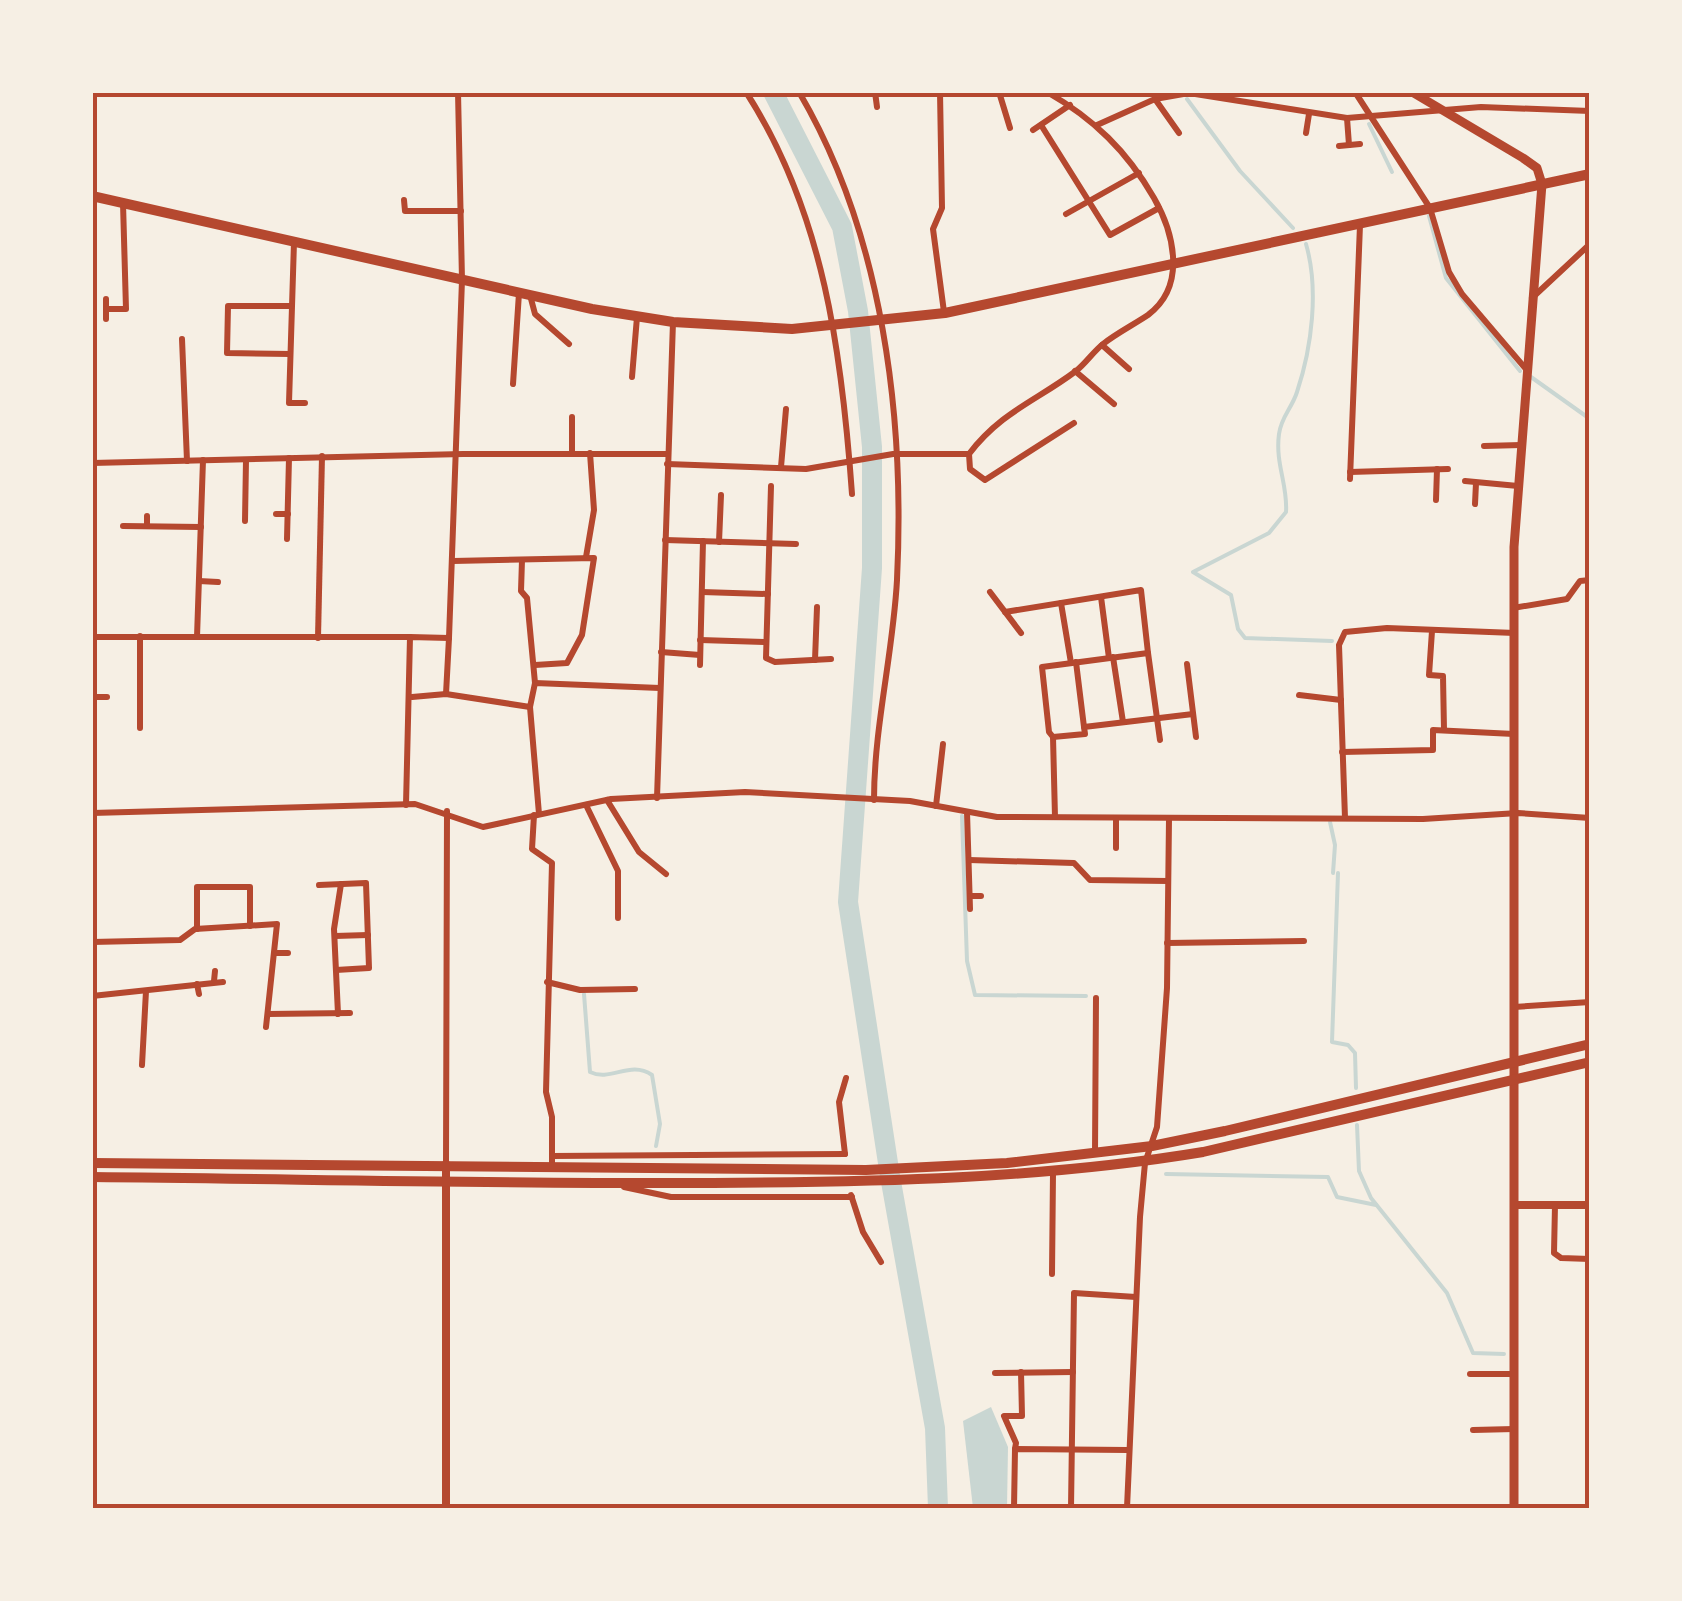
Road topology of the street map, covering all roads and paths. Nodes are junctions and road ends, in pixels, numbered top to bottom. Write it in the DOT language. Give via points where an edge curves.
graph roads {
  1 [pos="458,92"];
  2 [pos="746,92"];
  3 [pos="799,92"];
  4 [pos="875,92"];
  5 [pos="940,92"];
  6 [pos="999,92"];
  7 [pos="1047,92"];
  8 [pos="1355,92"];
  9 [pos="1412,92"];
  10 [pos="1155,100"];
  11 [pos="1070,106"];
  12 [pos="877,107"];
  13 [pos="1440,108"];
  14 [pos="1590,111"];
  15 [pos="1308,114"];
  16 [pos="1368,114"];
  17 [pos="1347,118"];
  18 [pos="1097,125"];
  19 [pos="1010,128"];
  20 [pos="1180,133"];
  21 [pos="1306,133"];
  22 [pos="1360,144"];
  23 [pos="1349,145"];
  24 [pos="1339,146"];
  25 [pos="1139,173"];
  26 [pos="1590,174"];
  27 [pos="1542,184"];
  28 [pos="92,196"];
  29 [pos="404,200"];
  30 [pos="1089,202"];
  31 [pos="122,203"];
  32 [pos="1160,208"];
  33 [pos="1430,208"];
  34 [pos="461,211"];
  35 [pos="1066,214"];
  36 [pos="1360,225"];
  37 [pos="294,242"];
  38 [pos="1590,244"];
  39 [pos="1175,265"];
  40 [pos="462,280"];
  41 [pos="524,294"];
  42 [pos="1532,298"];
  43 [pos="106,299"];
  44 [pos="291,306"];
  45 [pos="106,310"];
  46 [pos="944,314"];
  47 [pos="636,316"];
  48 [pos="106,320"];
  49 [pos="672,322"];
  50 [pos="879,322"];
  51 [pos="836,326"];
  52 [pos="182,339"];
  53 [pos="569,344"];
  54 [pos="1102,345"];
  55 [pos="290,354"];
  56 [pos="504,354"];
  57 [pos="515,354"];
  58 [pos="1526,368"];
  59 [pos="1130,369"];
  60 [pos="1075,371"];
  61 [pos="632,377"];
  62 [pos="513,384"];
  63 [pos="305,403"];
  64 [pos="1114,404"];
  65 [pos="786,409"];
  66 [pos="572,417"];
  67 [pos="1074,423"];
  68 [pos="1048,440"];
  69 [pos="1521,445"];
  70 [pos="1484,446"];
  71 [pos="1053,448"];
  72 [pos="590,452"];
  73 [pos="572,453"];
  74 [pos="458,454"];
  75 [pos="894,454"];
  76 [pos="969,454"];
  77 [pos="322,456"];
  78 [pos="289,458"];
  79 [pos="667,459"];
  80 [pos="203,460"];
  81 [pos="246,460"];
  82 [pos="850,460"];
  83 [pos="186,461"];
  84 [pos="92,463"];
  85 [pos="1004,467"];
  86 [pos="782,468"];
  87 [pos="1437,469"];
  88 [pos="1448,469"];
  89 [pos="1396,470"];
  90 [pos="1010,476"];
  91 [pos="1398,480"];
  92 [pos="1465,481"];
  93 [pos="1476,483"];
  94 [pos="771,486"];
  95 [pos="1518,486"];
  96 [pos="852,494"];
  97 [pos="721,495"];
  98 [pos="1436,500"];
  99 [pos="1474,504"];
  100 [pos="276,514"];
  101 [pos="288,514"];
  102 [pos="148,516"];
  103 [pos="246,522"];
  104 [pos="123,526"];
  105 [pos="147,526"];
  106 [pos="201,528"];
  107 [pos="288,538"];
  108 [pos="665,540"];
  109 [pos="703,541"];
  110 [pos="719,542"];
  111 [pos="769,543"];
  112 [pos="796,544"];
  113 [pos="586,557"];
  114 [pos="522,560"];
  115 [pos="454,562"];
  116 [pos="1590,580"];
  117 [pos="199,581"];
  118 [pos="218,582"];
  119 [pos="702,592"];
  120 [pos="990,592"];
  121 [pos="768,594"];
  122 [pos="1101,596"];
  123 [pos="1061,603"];
  124 [pos="817,607"];
  125 [pos="1514,608"];
  126 [pos="1005,612"];
  127 [pos="1432,631"];
  128 [pos="1020,633"];
  129 [pos="1515,633"];
  130 [pos="140,636"];
  131 [pos="197,636"];
  132 [pos="410,637"];
  133 [pos="92,638"];
  134 [pos="318,638"];
  135 [pos="449,638"];
  136 [pos="700,640"];
  137 [pos="766,642"];
  138 [pos="660,652"];
  139 [pos="1148,652"];
  140 [pos="700,654"];
  141 [pos="1112,658"];
  142 [pos="831,659"];
  143 [pos="815,660"];
  144 [pos="1073,663"];
  145 [pos="1188,664"];
  146 [pos="535,665"];
  147 [pos="700,665"];
  148 [pos="535,682"];
  149 [pos="140,684"];
  150 [pos="151,684"];
  151 [pos="660,688"];
  152 [pos="446,694"];
  153 [pos="1300,695"];
  154 [pos="107,697"];
  155 [pos="412,697"];
  156 [pos="92,698"];
  157 [pos="1340,700"];
  158 [pos="530,707"];
  159 [pos="1194,714"];
  160 [pos="1157,718"];
  161 [pos="1123,722"];
  162 [pos="1084,727"];
  163 [pos="140,728"];
  164 [pos="1444,730"];
  165 [pos="1514,734"];
  166 [pos="1053,737"];
  167 [pos="1196,737"];
  168 [pos="1160,740"];
  169 [pos="943,744"];
  170 [pos="1342,752"];
  171 [pos="657,798"];
  172 [pos="607,800"];
  173 [pos="873,800"];
  174 [pos="406,804"];
  175 [pos="586,806"];
  176 [pos="936,806"];
  177 [pos="447,811"];
  178 [pos="967,812"];
  179 [pos="92,813"];
  180 [pos="1513,814"];
  181 [pos="536,815"];
  182 [pos="1055,817"];
  183 [pos="1116,818"];
  184 [pos="1344,818"];
  185 [pos="1590,818"];
  186 [pos="1168,819"];
  187 [pos="1116,848"];
  188 [pos="610,855"];
  189 [pos="602,859"];
  190 [pos="968,860"];
  191 [pos="666,874"];
  192 [pos="92,879"];
  193 [pos="1168,881"];
  194 [pos="341,884"];
  195 [pos="319,885"];
  196 [pos="970,896"];
  197 [pos="982,896"];
  198 [pos="970,909"];
  199 [pos="618,918"];
  200 [pos="250,926"];
  201 [pos="197,929"];
  202 [pos="92,931"];
  203 [pos="368,935"];
  204 [pos="335,936"];
  205 [pos="174,940"];
  206 [pos="92,942"];
  207 [pos="1304,942"];
  208 [pos="1167,943"];
  209 [pos="174,952"];
  210 [pos="276,953"];
  211 [pos="288,953"];
  212 [pos="336,970"];
  213 [pos="215,971"];
  214 [pos="548,982"];
  215 [pos="197,984"];
  216 [pos="635,989"];
  217 [pos="146,991"];
  218 [pos="199,994"];
  219 [pos="92,996"];
  220 [pos="1096,998"];
  221 [pos="1590,1002"];
  222 [pos="1514,1008"];
  223 [pos="268,1014"];
  224 [pos="338,1014"];
  225 [pos="350,1014"];
  226 [pos="266,1027"];
  227 [pos="143,1041"];
  228 [pos="154,1042"];
  229 [pos="1590,1044"];
  230 [pos="1516,1062"];
  231 [pos="1590,1062"];
  232 [pos="142,1065"];
  233 [pos="846,1078"];
  234 [pos="1515,1078"];
  235 [pos="1152,1146"];
  236 [pos="1096,1153"];
  237 [pos="92,1162"];
  238 [pos="552,1162"];
  239 [pos="1145,1163"];
  240 [pos="446,1164"];
  241 [pos="1053,1173"];
  242 [pos="92,1177"];
  243 [pos="448,1180"];
  244 [pos="612,1184"];
  245 [pos="1516,1205"];
  246 [pos="1554,1205"];
  247 [pos="1590,1205"];
  248 [pos="1054,1222"];
  249 [pos="1064,1223"];
  250 [pos="1590,1258"];
  251 [pos="881,1262"];
  252 [pos="1052,1264"];
  253 [pos="1063,1264"];
  254 [pos="1052,1274"];
  255 [pos="1136,1297"];
  256 [pos="1021,1372"];
  257 [pos="1073,1372"];
  258 [pos="995,1373"];
  259 [pos="1470,1374"];
  260 [pos="1514,1374"];
  261 [pos="1473,1430"];
  262 [pos="1514,1430"];
  263 [pos="1014,1449"];
  264 [pos="1072,1450"];
  265 [pos="1128,1450"];
  266 [pos="446,1508"];
  267 [pos="1014,1508"];
  268 [pos="1070,1508"];
  269 [pos="1127,1508"];
  270 [pos="1514,1508"];
  1 -- 34 [label="street"];
  2 -- 51 [label="street" via="804,213"];
  3 -- 50 [label="street" via="846,194"];
  4 -- 12 [label="street"];
  5 -- 46 [label="street" via="942,208 933,229"];
  6 -- 19 [label="street"];
  7 -- 11 [label="street"];
  8 -- 16 [label="street"];
  9 -- 13 [label="main road"];
  10 -- 15 [label="street" via="1189,94"];
  10 -- 18 [label="street"];
  10 -- 20 [label="street"];
  11 -- 18 [label="street"];
  11 -- 30 [label="street" via="1037,128"];
  13 -- 14 [label="street"];
  13 -- 16 [label="street"];
  13 -- 27 [label="main road" via="1537,168"];
  15 -- 17 [label="street"];
  15 -- 21 [label="street"];
  16 -- 17 [label="street"];
  16 -- 33 [label="street"];
  17 -- 23 [label="street"];
  18 -- 25 [label="street"];
  22 -- 23 [label="street"];
  23 -- 24 [label="street"];
  25 -- 30 [label="street"];
  25 -- 32 [label="street"];
  26 -- 27 [label="main road"];
  27 -- 33 [label="main road"];
  27 -- 42 [label="main road"];
  28 -- 31 [label="main road"];
  29 -- 34 [label="street" via="405,211"];
  30 -- 32 [label="street" via="1110,234"];
  30 -- 35 [label="street"];
  31 -- 37 [label="main road"];
  31 -- 45 [label="street" via="130,257 126,309"];
  32 -- 39 [label="street"];
  33 -- 36 [label="main road"];
  33 -- 58 [label="street" via="1462,294"];
  34 -- 40 [label="street"];
  36 -- 39 [label="main road"];
  36 -- 89 [label="street" via="1350,475"];
  37 -- 40 [label="main road"];
  37 -- 44 [label="street"];
  38 -- 42 [label="street"];
  39 -- 46 [label="main road"];
  39 -- 54 [label="street" via="1156,306"];
  40 -- 41 [label="main road"];
  40 -- 74 [label="street"];
  41 -- 47 [label="main road"];
  41 -- 53 [label="street"];
  41 -- 57 [label="street"];
  42 -- 58 [label="main road"];
  43 -- 45 [label="street"];
  44 -- 55 [label="street"];
  44 -- 55 [label="street" via="228,306 226,353"];
  45 -- 48 [label="street"];
  46 -- 50 [label="main road"];
  47 -- 49 [label="main road"];
  47 -- 61 [label="street"];
  49 -- 51 [label="main road"];
  49 -- 79 [label="street"];
  50 -- 51 [label="main road"];
  50 -- 75 [label="street"];
  51 -- 82 [label="street"];
  52 -- 83 [label="street"];
  54 -- 59 [label="street"];
  54 -- 60 [label="street"];
  55 -- 63 [label="street" via="289,403"];
  56 -- 57 [label="street"];
  57 -- 62 [label="street"];
  58 -- 69 [label="main road"];
  60 -- 64 [label="street"];
  60 -- 76 [label="street" via="1008,412"];
  65 -- 86 [label="street"];
  66 -- 73 [label="street"];
  67 -- 68 [label="street"];
  68 -- 71 [label="street"];
  68 -- 85 [label="street"];
  69 -- 70 [label="street"];
  69 -- 95 [label="main road"];
  72 -- 73 [label="street"];
  72 -- 79 [label="street"];
  72 -- 113 [label="street" via="594,510"];
  73 -- 74 [label="street"];
  74 -- 77 [label="street"];
  74 -- 115 [label="street"];
  75 -- 76 [label="street"];
  75 -- 82 [label="street"];
  75 -- 173 [label="street" via="897,581"];
  76 -- 85 [label="street" via="970,469 985,480"];
  77 -- 78 [label="street"];
  77 -- 134 [label="street"];
  78 -- 81 [label="street"];
  78 -- 101 [label="street"];
  79 -- 86 [label="street"];
  79 -- 108 [label="street"];
  80 -- 81 [label="street"];
  80 -- 83 [label="street"];
  80 -- 106 [label="street"];
  81 -- 103 [label="street"];
  82 -- 86 [label="street"];
  82 -- 96 [label="street"];
  83 -- 84 [label="street"];
  85 -- 90 [label="street"];
  87 -- 88 [label="street"];
  87 -- 89 [label="street"];
  87 -- 98 [label="street"];
  89 -- 91 [label="street"];
  92 -- 93 [label="street"];
  93 -- 95 [label="street"];
  93 -- 99 [label="street"];
  94 -- 111 [label="street"];
  95 -- 125 [label="main road"];
  97 -- 110 [label="street"];
  100 -- 101 [label="street"];
  101 -- 107 [label="street"];
  102 -- 105 [label="street"];
  104 -- 105 [label="street"];
  105 -- 106 [label="street"];
  106 -- 117 [label="street"];
  108 -- 109 [label="street"];
  108 -- 138 [label="street"];
  109 -- 110 [label="street"];
  109 -- 119 [label="street"];
  110 -- 111 [label="street"];
  111 -- 112 [label="street"];
  111 -- 121 [label="street"];
  113 -- 114 [label="street"];
  113 -- 146 [label="street" via="594,558 582,635 567,663"];
  114 -- 115 [label="street"];
  114 -- 146 [label="street"];
  115 -- 135 [label="street"];
  116 -- 125 [label="street" via="1567,598"];
  117 -- 118 [label="street"];
  117 -- 131 [label="street"];
  119 -- 121 [label="street"];
  119 -- 136 [label="street"];
  120 -- 126 [label="street"];
  121 -- 137 [label="street"];
  122 -- 123 [label="street"];
  122 -- 139 [label="street" via="1141,590"];
  122 -- 141 [label="street"];
  123 -- 126 [label="street"];
  123 -- 144 [label="street"];
  124 -- 143 [label="street"];
  125 -- 129 [label="main road"];
  126 -- 128 [label="street"];
  127 -- 129 [label="street"];
  127 -- 157 [label="street" via="1344,632 1338,646"];
  127 -- 164 [label="street" via="1429,675 1443,676"];
  129 -- 165 [label="main road"];
  130 -- 131 [label="street"];
  130 -- 133 [label="street"];
  130 -- 149 [label="street"];
  131 -- 134 [label="street"];
  132 -- 134 [label="street"];
  132 -- 135 [label="street"];
  132 -- 155 [label="street"];
  135 -- 152 [label="street"];
  136 -- 137 [label="street"];
  136 -- 140 [label="street"];
  137 -- 143 [label="street" via="766,658 775,662"];
  138 -- 140 [label="street"];
  138 -- 151 [label="street"];
  139 -- 141 [label="street"];
  139 -- 160 [label="street"];
  140 -- 147 [label="street"];
  141 -- 144 [label="street"];
  141 -- 161 [label="street"];
  142 -- 143 [label="street"];
  144 -- 162 [label="street"];
  144 -- 166 [label="street" via="1042,667"];
  145 -- 159 [label="street"];
  146 -- 148 [label="street"];
  148 -- 151 [label="street"];
  148 -- 158 [label="street"];
  149 -- 150 [label="street"];
  149 -- 163 [label="street"];
  151 -- 171 [label="street"];
  152 -- 155 [label="street"];
  152 -- 158 [label="street"];
  153 -- 157 [label="street"];
  154 -- 156 [label="street"];
  155 -- 174 [label="street"];
  157 -- 170 [label="street"];
  158 -- 181 [label="street"];
  159 -- 160 [label="street"];
  159 -- 167 [label="street"];
  160 -- 161 [label="street"];
  160 -- 168 [label="street"];
  161 -- 162 [label="street"];
  162 -- 166 [label="street" via="1085,734"];
  164 -- 165 [label="street"];
  164 -- 170 [label="street" via="1433,730 1433,750"];
  165 -- 180 [label="main road"];
  166 -- 182 [label="street"];
  169 -- 176 [label="street"];
  170 -- 184 [label="street"];
  171 -- 172 [label="street"];
  171 -- 173 [label="street" via="745,792"];
  172 -- 175 [label="street"];
  172 -- 191 [label="street" via="639,852"];
  173 -- 176 [label="street"];
  174 -- 177 [label="street"];
  174 -- 179 [label="street"];
  175 -- 181 [label="street"];
  175 -- 188 [label="street"];
  176 -- 178 [label="street"];
  177 -- 181 [label="street" via="483,827"];
  177 -- 240 [label="street"];
  178 -- 182 [label="street"];
  178 -- 190 [label="street"];
  180 -- 184 [label="street"];
  180 -- 185 [label="street"];
  180 -- 222 [label="main road"];
  181 -- 214 [label="street" via="532,849 552,863"];
  182 -- 183 [label="street"];
  183 -- 186 [label="street"];
  183 -- 187 [label="street"];
  184 -- 186 [label="street"];
  186 -- 193 [label="street"];
  188 -- 189 [label="street"];
  188 -- 199 [label="street" via="625,902"];
  190 -- 193 [label="street" via="1074,863 1090,880"];
  190 -- 196 [label="street"];
  192 -- 202 [label="street"];
  193 -- 208 [label="street"];
  194 -- 195 [label="street"];
  194 -- 203 [label="street" via="366,883"];
  194 -- 204 [label="street"];
  196 -- 197 [label="street"];
  196 -- 198 [label="street"];
  200 -- 201 [label="street"];
  200 -- 201 [label="street" via="250,887 197,887"];
  200 -- 210 [label="street" via="277,924"];
  201 -- 205 [label="street"];
  203 -- 204 [label="street"];
  203 -- 212 [label="street" via="369,968"];
  204 -- 212 [label="street"];
  205 -- 206 [label="street"];
  205 -- 209 [label="street"];
  207 -- 208 [label="street"];
  208 -- 235 [label="street"];
  210 -- 211 [label="street"];
  210 -- 223 [label="street"];
  212 -- 224 [label="street"];
  213 -- 215 [label="street" via="219,982"];
  214 -- 216 [label="street" via="580,990"];
  214 -- 238 [label="street"];
  215 -- 217 [label="street"];
  215 -- 218 [label="street"];
  217 -- 219 [label="street"];
  217 -- 227 [label="street"];
  220 -- 236 [label="street"];
  221 -- 222 [label="street"];
  222 -- 230 [label="main road"];
  223 -- 224 [label="street"];
  223 -- 226 [label="street"];
  224 -- 225 [label="street"];
  227 -- 228 [label="street"];
  227 -- 232 [label="street"];
  229 -- 230 [label="main road"];
  230 -- 234 [label="main road"];
  230 -- 235 [label="main road"];
  231 -- 234 [label="main road"];
  233 -- 238 [label="street" via="839,1102 845,1156"];
  234 -- 239 [label="main road"];
  234 -- 245 [label="main road"];
  235 -- 236 [label="main road"];
  235 -- 239 [label="street"];
  236 -- 238 [label="main road" via="866,1170"];
  237 -- 240 [label="main road"];
  238 -- 240 [label="main road"];
  239 -- 241 [label="main road"];
  239 -- 255 [label="street"];
  240 -- 243 [label="street"];
  241 -- 244 [label="main road" via="913,1183"];
  241 -- 248 [label="street"];
  242 -- 243 [label="main road"];
  243 -- 244 [label="main road"];
  243 -- 266 [label="street"];
  244 -- 251 [label="street" via="671,1197 852,1195"];
  245 -- 246 [label="street"];
  245 -- 260 [label="main road"];
  246 -- 247 [label="street"];
  246 -- 250 [label="street" via="1554,1253"];
  248 -- 249 [label="street"];
  248 -- 252 [label="street"];
  252 -- 253 [label="street"];
  252 -- 254 [label="street"];
  255 -- 257 [label="street" via="1074,1293"];
  255 -- 265 [label="street"];
  256 -- 257 [label="street"];
  256 -- 258 [label="street"];
  256 -- 263 [label="street" via="1022,1416 1004,1416"];
  257 -- 264 [label="street"];
  259 -- 260 [label="street"];
  260 -- 262 [label="main road"];
  261 -- 262 [label="street"];
  262 -- 270 [label="main road"];
  263 -- 264 [label="street"];
  263 -- 267 [label="street"];
  264 -- 265 [label="street"];
  264 -- 268 [label="street"];
  265 -- 269 [label="street"];
}
